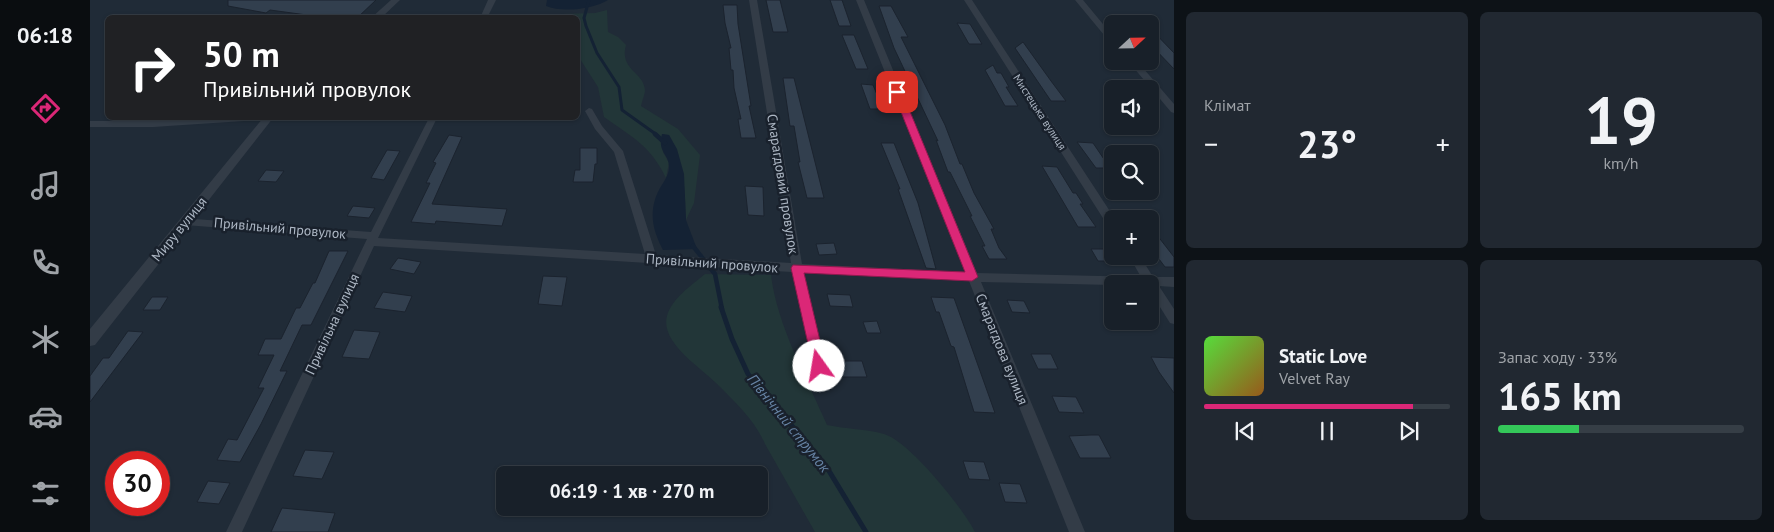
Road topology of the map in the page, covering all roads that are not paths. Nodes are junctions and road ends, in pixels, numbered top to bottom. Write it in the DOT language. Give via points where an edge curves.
graph roads {
  1 [pos="396,0"];
  2 [pos="492,0"];
  3 [pos="753,0"];
  4 [pos="860,0"];
  5 [pos="968,0"];
  6 [pos="1078,0"];
  7 [pos="378,15"];
  8 [pos="484,15"];
  9 [pos="1104,30"];
  10 [pos="1140,70"];
  11 [pos="1174,110"];
  12 [pos="589,111"];
  13 [pos="214,120"];
  14 [pos="266,120"];
  15 [pos="432,120"];
  16 [pos="90,124"];
  17 [pos="1104,211"];
  18 [pos="186,221"];
  19 [pos="373,239"];
  20 [pos="652,259"];
  21 [pos="797,268"];
  22 [pos="972,277"];
  23 [pos="1104,280"];
  24 [pos="1159,281"];
  25 [pos="1174,282"];
  26 [pos="1159,295"];
  27 [pos="1174,318"];
  28 [pos="90,340"];
  29 [pos="819,366"];
  30 [pos="234,532"];
  31 [pos="1076,532"];
  1 -- 7 [label="street"];
  2 -- 8 [label="street"];
  3 -- 21 [label="street, Смарагдовий провулок"];
  4 -- 22 [label="street, Смарагдова вулиця"];
  5 -- 17 [label="street, Мистецька вулиця"];
  6 -- 9 [label="street"];
  10 -- 11 [label="street"];
  12 -- 20 [label="street" via="618,151"];
  13 -- 16 [label="street"];
  14 -- 18 [label="street, Миру вулиця"];
  15 -- 19 [label="street, Привільна вулиця"];
  18 -- 19 [label="street, Привільний провулок"];
  18 -- 28 [label="street, Миру вулиця"];
  19 -- 20 [label="street, Привільний провулок"];
  19 -- 30 [label="street, Привільна вулиця"];
  20 -- 21 [label="street, Привільний провулок"];
  21 -- 22 [label="street, Привільний провулок"];
  21 -- 29 [label="street, Смарагдовий провулок"];
  22 -- 23 [label="street, Привільний провулок"];
  22 -- 31 [label="street, Смарагдова вулиця"];
  24 -- 25 [label="street, Привільний провулок"];
  26 -- 27 [label="street"];
}
